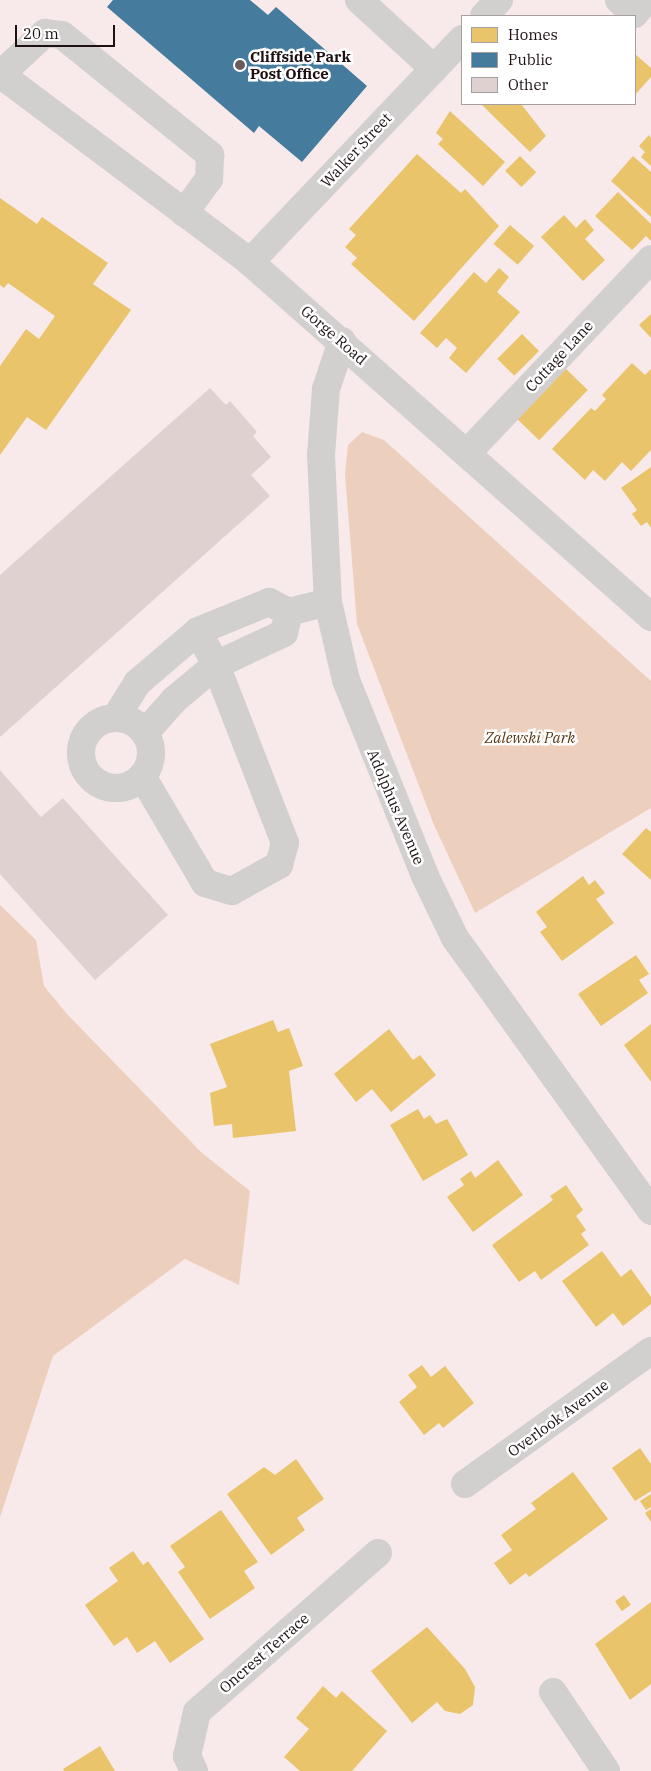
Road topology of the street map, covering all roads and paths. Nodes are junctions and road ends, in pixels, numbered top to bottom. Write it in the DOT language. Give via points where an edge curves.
graph roads {
  1 [pos="359,0"];
  2 [pos="499,0"];
  3 [pos="619,0"];
  4 [pos="647,0"];
  5 [pos="485,15"];
  6 [pos="461,40"];
  7 [pos="434,69"];
  8 [pos="0,75"];
  9 [pos="184,213"];
  10 [pos="651,259"];
  11 [pos="250,262"];
  12 [pos="342,341"];
  13 [pos="467,453"];
  14 [pos="328,602"];
  15 [pos="289,612"];
  16 [pos="651,617"];
  17 [pos="198,631"];
  18 [pos="216,665"];
  19 [pos="116,717"];
  20 [pos="146,733"];
  21 [pos="142,776"];
  22 [pos="651,1210"];
  23 [pos="651,1351"];
  24 [pos="466,1484"];
  25 [pos="378,1553"];
  26 [pos="553,1692"];
  27 [pos="194,1771"];
  28 [pos="606,1771"];
  1 -- 7 [label="street"];
  2 -- 5 [label="street"];
  3 -- 4 [label="street" via="634,14"];
  6 -- 7 [label="street, Walker Street"];
  7 -- 11 [label="street, Walker Street"];
  8 -- 9 [label="street, Gorge Road"];
  8 -- 9 [label="street" via="45,33 62,34 210,155 209,179"];
  9 -- 11 [label="street, Gorge Road"];
  10 -- 13 [label="street, Cottage Lane"];
  11 -- 12 [label="street, Gorge Road"];
  12 -- 13 [label="street, Gorge Road"];
  12 -- 14 [label="street, Adolphus Avenue" via="326,389 321,455"];
  13 -- 16 [label="street, Gorge Road"];
  14 -- 15 [label="street"];
  14 -- 22 [label="street, Adolphus Avenue" via="346,680 374,754 455,938"];
  15 -- 17 [label="street" via="269,602"];
  15 -- 18 [label="street" via="284,633"];
  17 -- 18 [label="street"];
  17 -- 19 [label="street" via="137,683"];
  18 -- 20 [label="street" via="174,700"];
  18 -- 21 [label="street" via="285,843 278,865 232,891 205,883"];
  19 -- 20 [label="street" via="127,719"];
  19 -- 21 [label="street" via="104,719 86,734 81,744 83,768 99,784 111,788 133,784"];
  20 -- 21 [label="street" via="151,755"];
  23 -- 24 [label="street, Overlook Avenue"];
  25 -- 27 [label="street, Oncrest Terrace" via="197,1712 187,1756"];
  26 -- 28 [label="street"];
}
